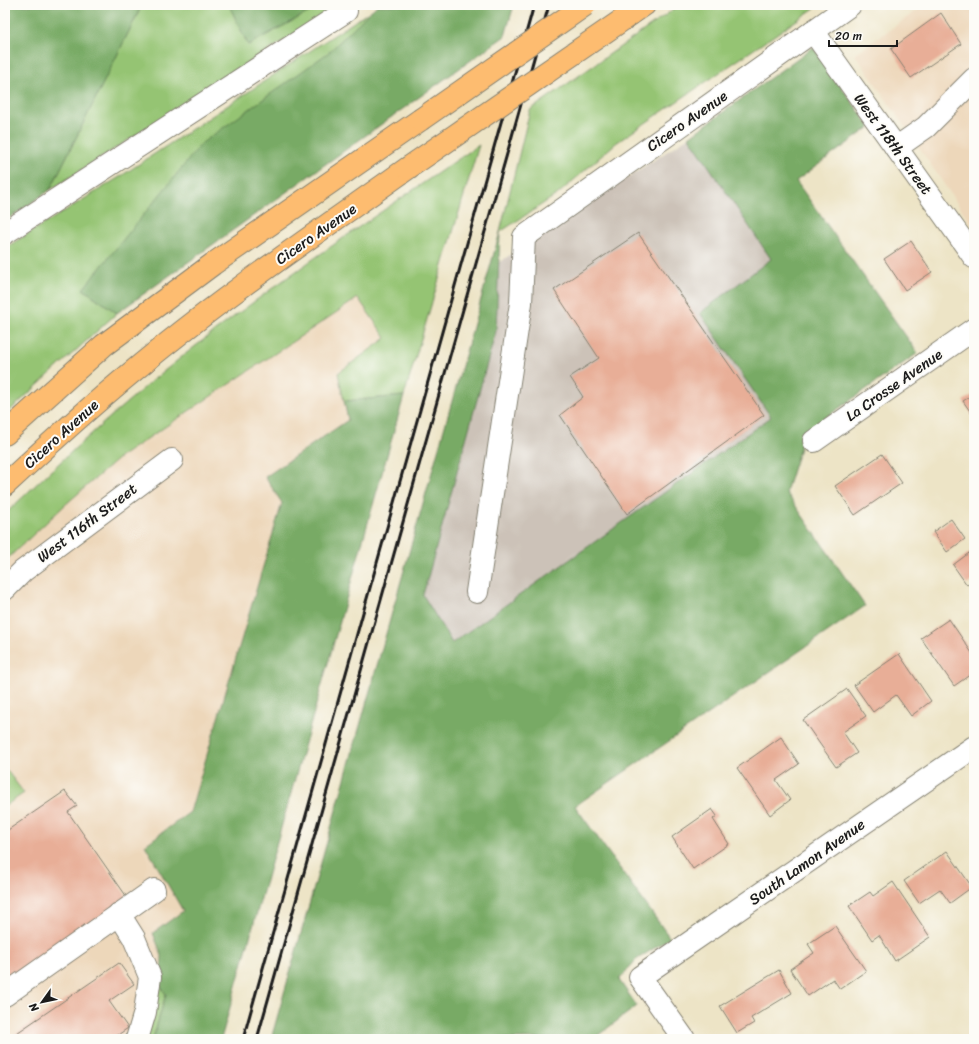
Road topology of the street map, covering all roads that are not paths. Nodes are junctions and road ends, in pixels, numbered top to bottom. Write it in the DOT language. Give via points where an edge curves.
graph roads {
  1 [pos="585,5"];
  2 [pos="850,5"];
  3 [pos="637,9"];
  4 [pos="346,11"];
  5 [pos="813,31"];
  6 [pos="974,79"];
  7 [pos="896,148"];
  8 [pos="5,233"];
  9 [pos="974,257"];
  10 [pos="974,329"];
  11 [pos="5,434"];
  12 [pos="814,441"];
  13 [pos="172,460"];
  14 [pos="5,485"];
  15 [pos="5,589"];
  16 [pos="477,592"];
  17 [pos="974,747"];
  18 [pos="154,890"];
  19 [pos="119,914"];
  20 [pos="5,995"];
  21 [pos="138,1039"];
  22 [pos="684,1039"];
  1 -- 11 [label="main road, bridge" via="213,264 104,345"];
  2 -- 5 [label="street, Cicero Avenue"];
  3 -- 14 [label="main road, Cicero Avenue, bridge" via="240,288 71,423"];
  4 -- 8 [label="street"];
  5 -- 7 [label="street, West 118th Street"];
  5 -- 16 [label="street, Cicero Avenue" via="524,237 521,303"];
  6 -- 7 [label="street" via="926,127"];
  7 -- 9 [label="street, West 118th Street"];
  10 -- 12 [label="street, La Crosse Avenue"];
  13 -- 15 [label="street, West 116th Street" via="23,570"];
  17 -- 22 [label="street, South Lamon Avenue" via="640,976"];
  18 -- 19 [label="street"];
  19 -- 20 [label="street"];
  19 -- 21 [label="street" via="134,938 150,977"];
}
